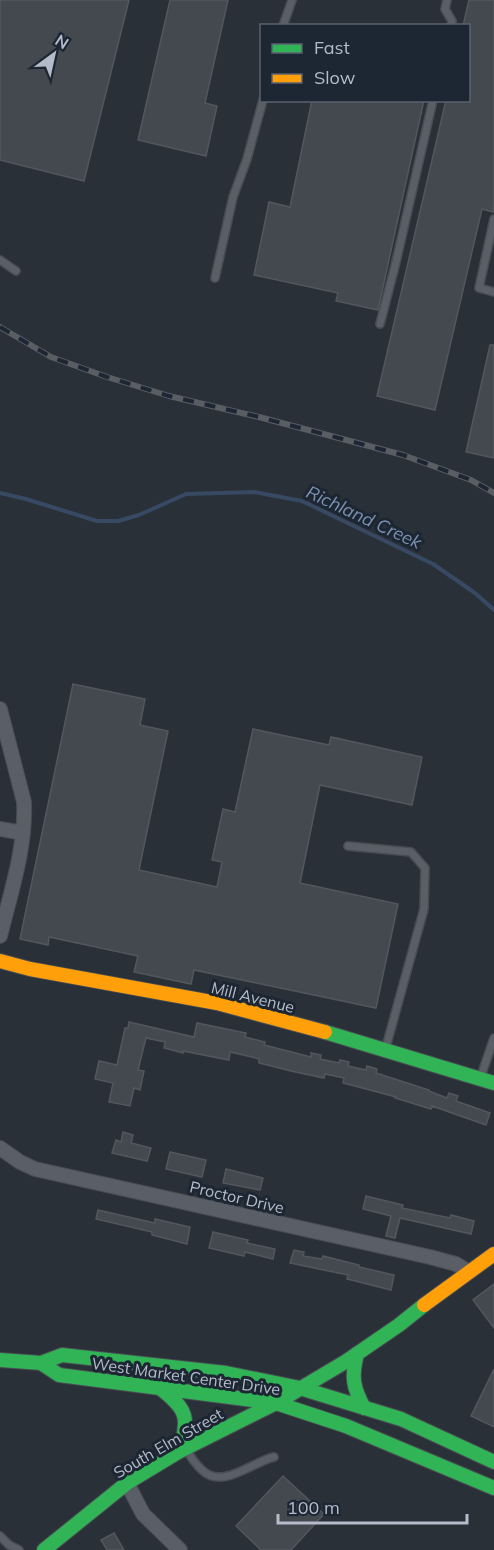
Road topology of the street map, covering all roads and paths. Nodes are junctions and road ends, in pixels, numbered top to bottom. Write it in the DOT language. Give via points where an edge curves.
graph roads {
  1 [pos="292,0"];
  2 [pos="447,0"];
  3 [pos="284,24"];
  4 [pos="451,24"];
  5 [pos="262,102"];
  6 [pos="433,102"];
  7 [pos="494,219"];
  8 [pos="0,261"];
  9 [pos="16,271"];
  10 [pos="215,278"];
  11 [pos="494,292"];
  12 [pos="380,324"];
  13 [pos="0,709"];
  14 [pos="0,829"];
  15 [pos="23,832"];
  16 [pos="348,846"];
  17 [pos="0,936"];
  18 [pos="0,961"];
  19 [pos="494,1038"];
  20 [pos="386,1050"];
  21 [pos="487,1081"];
  22 [pos="0,1148"];
  23 [pos="494,1254"];
  24 [pos="468,1272"];
  25 [pos="357,1354"];
  26 [pos="0,1360"];
  27 [pos="41,1363"];
  28 [pos="300,1388"];
  29 [pos="161,1389"];
  30 [pos="276,1403"];
  31 [pos="364,1408"];
  32 [pos="183,1450"];
  33 [pos="274,1457"];
  34 [pos="494,1461"];
  35 [pos="127,1483"];
  36 [pos="494,1488"];
  37 [pos="1,1538"];
  38 [pos="19,1550"];
  39 [pos="44,1550"];
  40 [pos="180,1550"];
  1 -- 3 [label="lane"];
  2 -- 4 [label="lane" via="445,9"];
  5 -- 10 [label="lane" via="233,197"];
  6 -- 12 [label="lane"];
  7 -- 11 [label="lane" via="479,288"];
  8 -- 9 [label="lane"];
  13 -- 15 [label="street" via="24,802"];
  14 -- 15 [label="street"];
  15 -- 17 [label="street"];
  16 -- 20 [label="lane" via="411,852 425,868 424,909"];
  18 -- 20 [label="main road, Mill Avenue" via="217,1003"];
  19 -- 21 [label="lane"];
  20 -- 21 [label="main road, Mill Avenue"];
  22 -- 24 [label="street, Proctor Drive" via="35,1168 430,1257 456,1264"];
  23 -- 24 [label="main road, South Elm Street"];
  24 -- 25 [label="main road, South Elm Street"];
  25 -- 28 [label="main road, South Elm Street"];
  25 -- 31 [label="main road" via="352,1377"];
  26 -- 27 [label="main road, West Market Center Drive"];
  27 -- 28 [label="main road, West Market Center Drive" via="62,1355 226,1373"];
  27 -- 29 [label="main road, West Market Center Drive" via="59,1375"];
  28 -- 30 [label="main road, South Elm Street"];
  28 -- 31 [label="main road, West Market Center Drive"];
  29 -- 30 [label="main road, West Market Center Drive"];
  29 -- 32 [label="main road" via="185,1416"];
  30 -- 32 [label="main road, South Elm Street"];
  30 -- 36 [label="main road, West Market Center Drive" via="346,1426"];
  31 -- 34 [label="main road, West Market Center Drive" via="401,1419"];
  32 -- 33 [label="lane" via="201,1470 217,1477 232,1475"];
  32 -- 35 [label="main road, South Elm Street"];
  35 -- 39 [label="main road, South Elm Street"];
  35 -- 40 [label="street" via="143,1514"];
  37 -- 38 [label="lane"];
}
